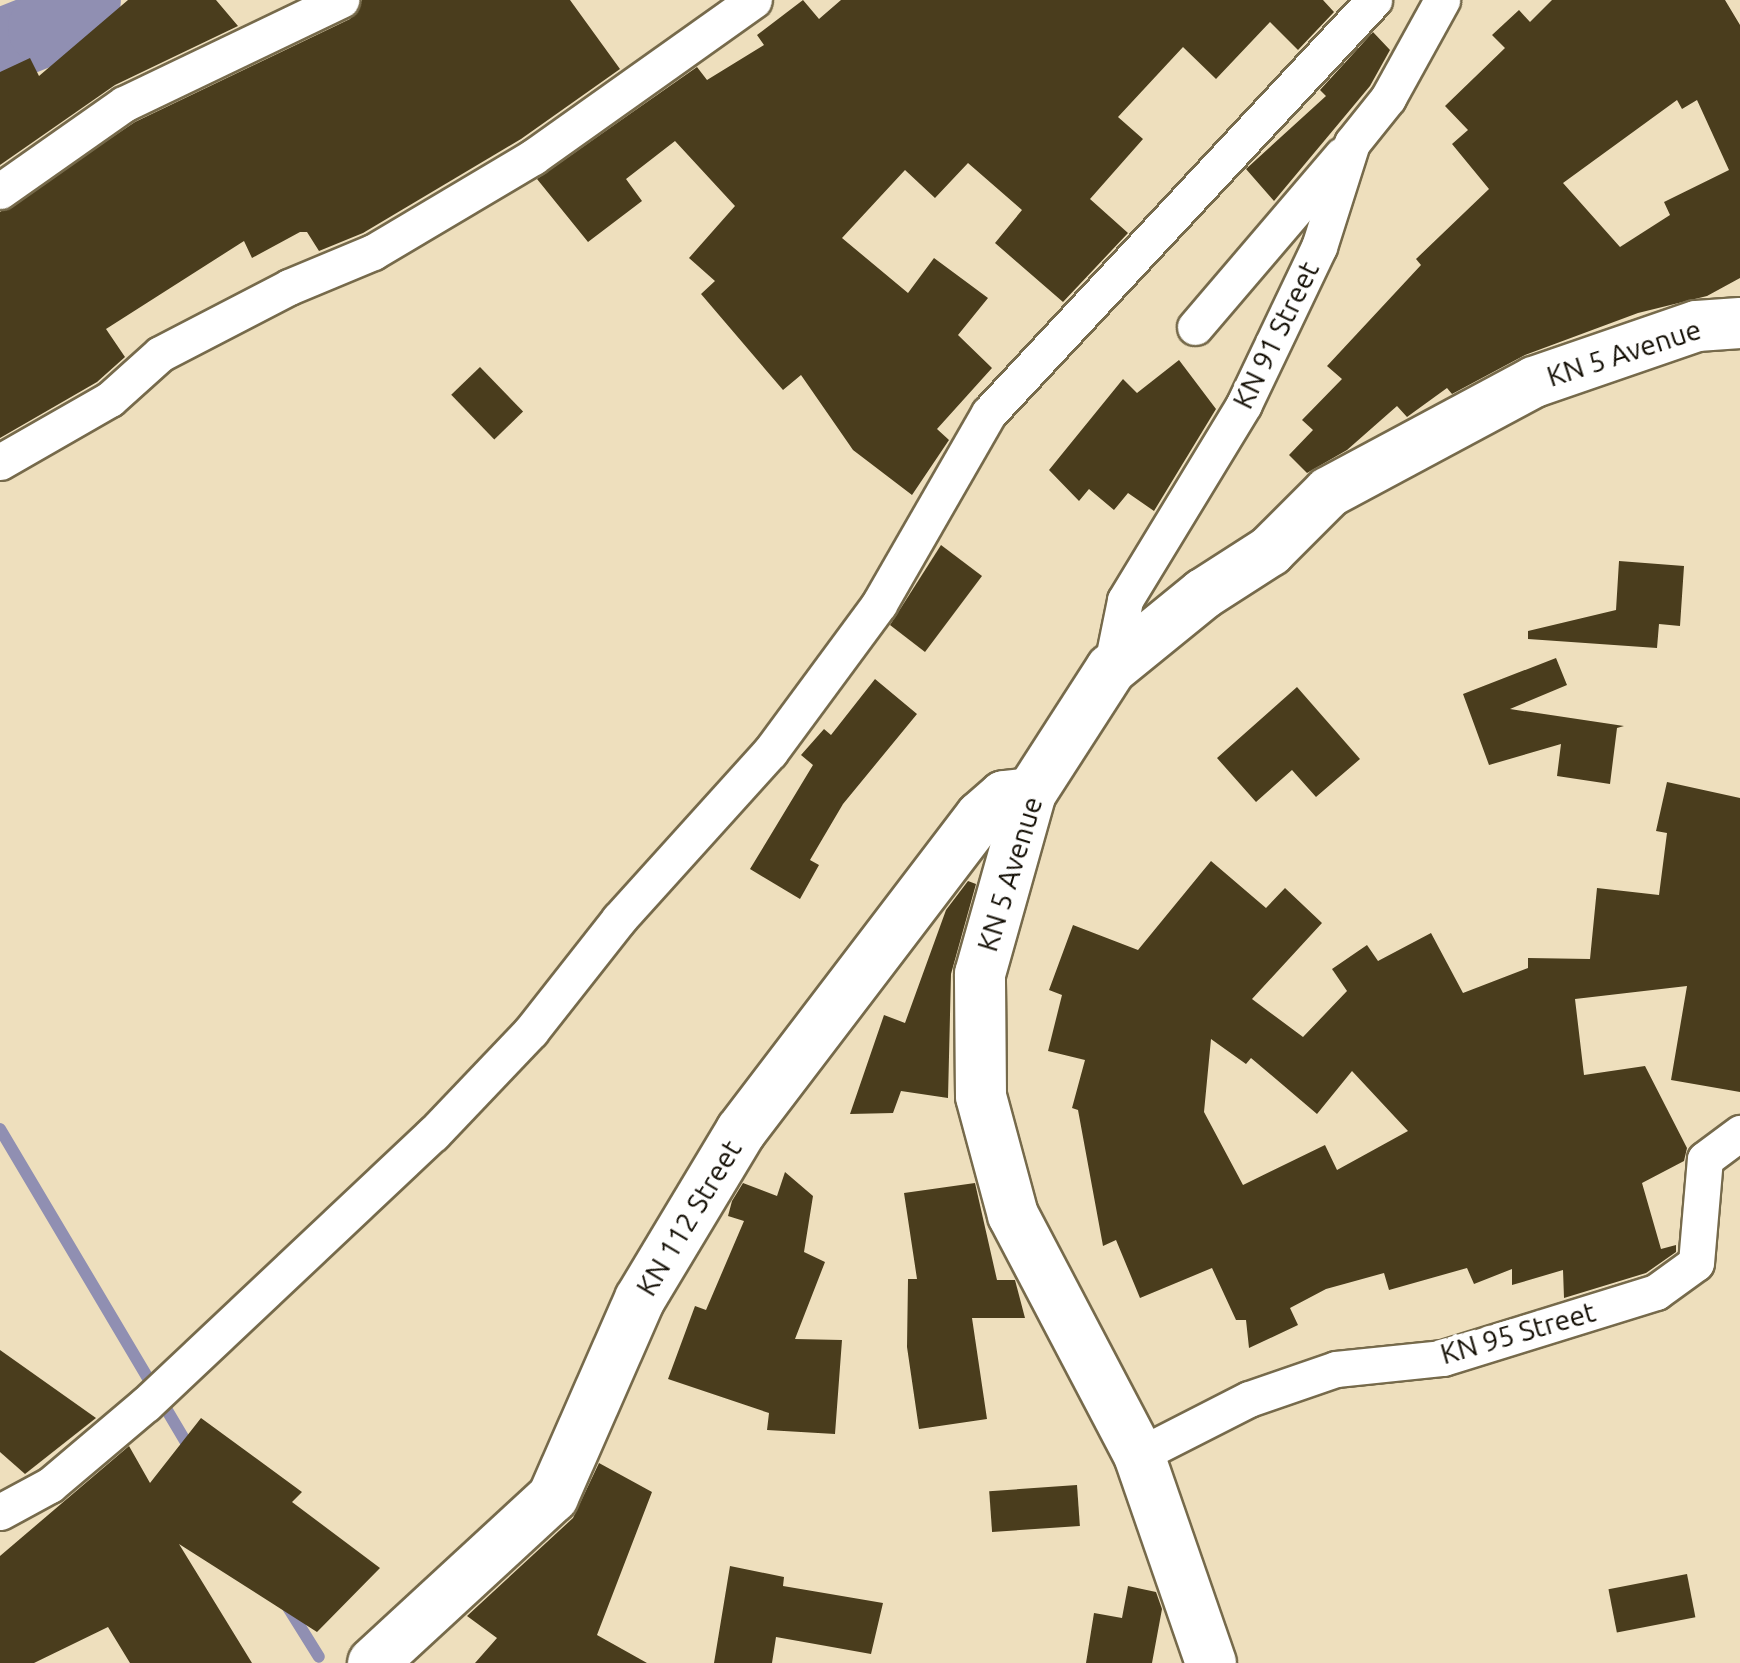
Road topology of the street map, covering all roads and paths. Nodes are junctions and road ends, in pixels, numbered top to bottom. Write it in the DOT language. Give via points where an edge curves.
graph roads {
  1 [pos="341,0"];
  2 [pos="754,0"];
  3 [pos="1374,0"];
  4 [pos="1442,0"];
  5 [pos="1352,143"];
  6 [pos="0,190"];
  7 [pos="1740,323"];
  8 [pos="1195,327"];
  9 [pos="0,462"];
  10 [pos="1111,670"];
  11 [pos="1031,793"];
  12 [pos="1740,1133"];
  13 [pos="1140,1455"];
  14 [pos="0,1512"];
  15 [pos="374,1663"];
  16 [pos="1210,1663"];
  1 -- 6 [label="street" via="124,104"];
  2 -- 9 [label="street" via="533,157 373,252 160,354 110,398"];
  3 -- 14 [label="street" via="989,412 879,604 770,752 619,919 531,1031 433,1134 160,1390 50,1485"];
  4 -- 5 [label="street, KN 91 Street" via="1388,98"];
  5 -- 8 [label="street"];
  5 -- 10 [label="street, KN 91 Street" via="1319,247 1252,386 1186,508 1125,600"];
  7 -- 10 [label="main road, KN 5 Avenue" via="1697,326 1534,382 1329,492 1270,551 1203,594"];
  10 -- 11 [label="main road, KN 5 Avenue"];
  11 -- 13 [label="main road, KN 5 Avenue" via="980,974 982,1096 1013,1215"];
  11 -- 15 [label="main road, KN 112 Street" via="1004,796 981,816 741,1131 640,1299 553,1497"];
  12 -- 13 [label="street, KN 95 Street" via="1705,1159 1696,1263 1656,1292 1443,1358 1336,1369 1249,1399"];
  13 -- 16 [label="main road, KN 5 Avenue"];
}
